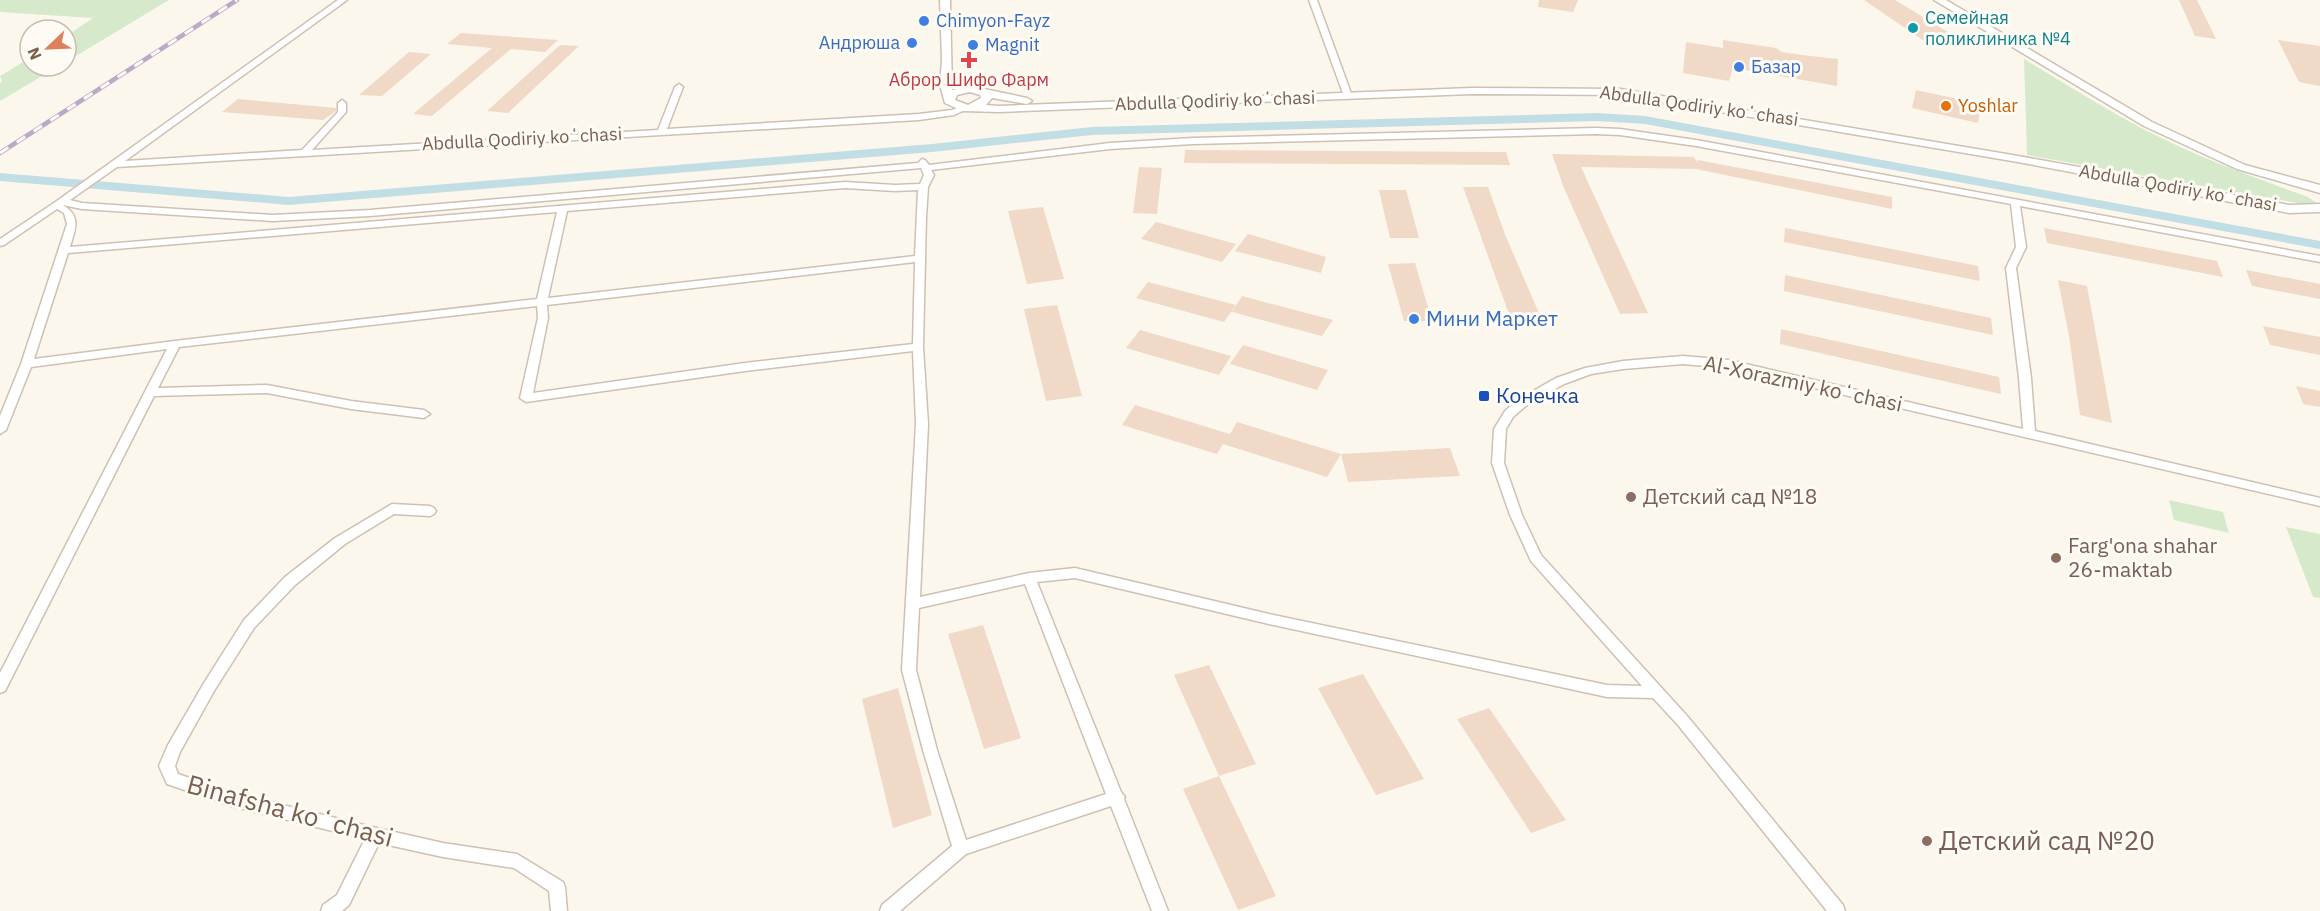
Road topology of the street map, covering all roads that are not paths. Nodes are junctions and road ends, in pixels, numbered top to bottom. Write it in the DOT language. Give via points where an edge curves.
graph roads {
  1 [pos="343,0"];
  2 [pos="945,0"];
  3 [pos="1312,0"];
  4 [pos="1940,0"];
  5 [pos="947,62"];
  6 [pos="955,71"];
  7 [pos="962,80"];
  8 [pos="679,87"];
  9 [pos="970,89"];
  10 [pos="984,93"];
  11 [pos="1348,96"];
  12 [pos="949,99"];
  13 [pos="342,103"];
  14 [pos="1066,105"];
  15 [pos="968,108"];
  16 [pos="931,116"];
  17 [pos="662,131"];
  18 [pos="305,152"];
  19 [pos="114,164"];
  20 [pos="924,165"];
  21 [pos="2276,179"];
  22 [pos="923,187"];
  23 [pos="2320,189"];
  24 [pos="2320,200"];
  25 [pos="2015,201"];
  26 [pos="59,203"];
  27 [pos="563,208"];
  28 [pos="2320,208"];
  29 [pos="2289,209"];
  30 [pos="2320,218"];
  31 [pos="0,243"];
  32 [pos="64,250"];
  33 [pos="920,259"];
  34 [pos="2320,259"];
  35 [pos="542,302"];
  36 [pos="175,344"];
  37 [pos="918,347"];
  38 [pos="27,364"];
  39 [pos="152,392"];
  40 [pos="424,414"];
  41 [pos="0,430"];
  42 [pos="2029,435"];
  43 [pos="2320,502"];
  44 [pos="430,511"];
  45 [pos="1029,578"];
  46 [pos="912,604"];
  47 [pos="0,687"];
  48 [pos="1656,692"];
  49 [pos="1118,797"];
  50 [pos="375,835"];
  51 [pos="961,849"];
  52 [pos="329,911"];
  53 [pos="559,911"];
  54 [pos="888,911"];
  55 [pos="1160,911"];
  56 [pos="1837,911"];
  1 -- 19 [label="street"];
  2 -- 5 [label="street"];
  3 -- 11 [label="street"];
  4 -- 21 [label="street, Abdulla Qodiriy koʻchasi" via="2148,124"];
  5 -- 6 [label="street"];
  5 -- 12 [label="street" via="945,85"];
  7 -- 9 [label="street"];
  8 -- 17 [label="street"];
  9 -- 10 [label="street, Abdulla Qodiriy koʻchasi"];
  9 -- 12 [label="street" via="957,91"];
  10 -- 14 [label="street, Abdulla Qodiriy koʻchasi"];
  10 -- 15 [label="street" via="985,102"];
  11 -- 14 [label="street, Abdulla Qodiriy koʻchasi"];
  11 -- 29 [label="street, Abdulla Qodiriy koʻchasi" via="1620,92"];
  12 -- 15 [label="street, Abdulla Qodiriy koʻchasi" via="954,106"];
  12 -- 16 [label="street" via="942,111"];
  13 -- 18 [label="street" via="342,112"];
  14 -- 15 [label="street, Abdulla Qodiriy koʻchasi"];
  15 -- 16 [label="street, Abdulla Qodiriy koʻchasi"];
  16 -- 17 [label="street, Abdulla Qodiriy koʻchasi"];
  17 -- 18 [label="street, Abdulla Qodiriy koʻchasi"];
  18 -- 19 [label="street, Abdulla Qodiriy koʻchasi"];
  19 -- 26 [label="street"];
  20 -- 22 [label="street" via="929,175"];
  20 -- 25 [label="street" via="1184,142 1620,132"];
  20 -- 26 [label="street" via="273,218"];
  21 -- 23 [label="street, Abdulla Qodiriy koʻchasi"];
  21 -- 24 [label="street, Abdulla Qodiriy koʻchasi"];
  22 -- 27 [label="street" via="845,185"];
  22 -- 33 [label="street"];
  25 -- 34 [label="street"];
  25 -- 42 [label="street" via="2021,247 2011,268"];
  26 -- 31 [label="street"];
  26 -- 32 [label="street" via="72,224"];
  27 -- 32 [label="street"];
  27 -- 35 [label="street"];
  28 -- 29 [label="street, Abdulla Qodiriy koʻchasi"];
  29 -- 30 [label="street, Abdulla Qodiriy koʻchasi"];
  32 -- 38 [label="street"];
  33 -- 35 [label="street"];
  33 -- 37 [label="street"];
  35 -- 36 [label="street"];
  35 -- 37 [label="street" via="543,318 526,398"];
  36 -- 38 [label="street"];
  36 -- 39 [label="street"];
  37 -- 46 [label="street" via="922,424"];
  38 -- 41 [label="street"];
  39 -- 40 [label="street" via="267,389"];
  39 -- 47 [label="street"];
  42 -- 43 [label="street, Al-Xorazmiy koʻchasi"];
  42 -- 48 [label="street, Al-Xorazmiy koʻchasi" via="1704,360 1589,371 1560,381 1523,402 1500,429 1498,445 1498,463 1516,515 1536,558"];
  44 -- 50 [label="street, Binafsha koʻchasi" via="392,509 340,541 290,581 249,624 209,687 167,766 172,779 231,799"];
  45 -- 46 [label="street"];
  45 -- 48 [label="street" via="1075,573 1269,620 1607,691"];
  45 -- 49 [label="street"];
  46 -- 51 [label="street" via="909,670"];
  48 -- 56 [label="street, Al-Xorazmiy koʻchasi"];
  49 -- 51 [label="street"];
  49 -- 55 [label="street"];
  50 -- 52 [label="street" via="343,900"];
  50 -- 53 [label="street, Binafsha koʻchasi" via="517,861 557,887"];
  51 -- 54 [label="street"];
}
